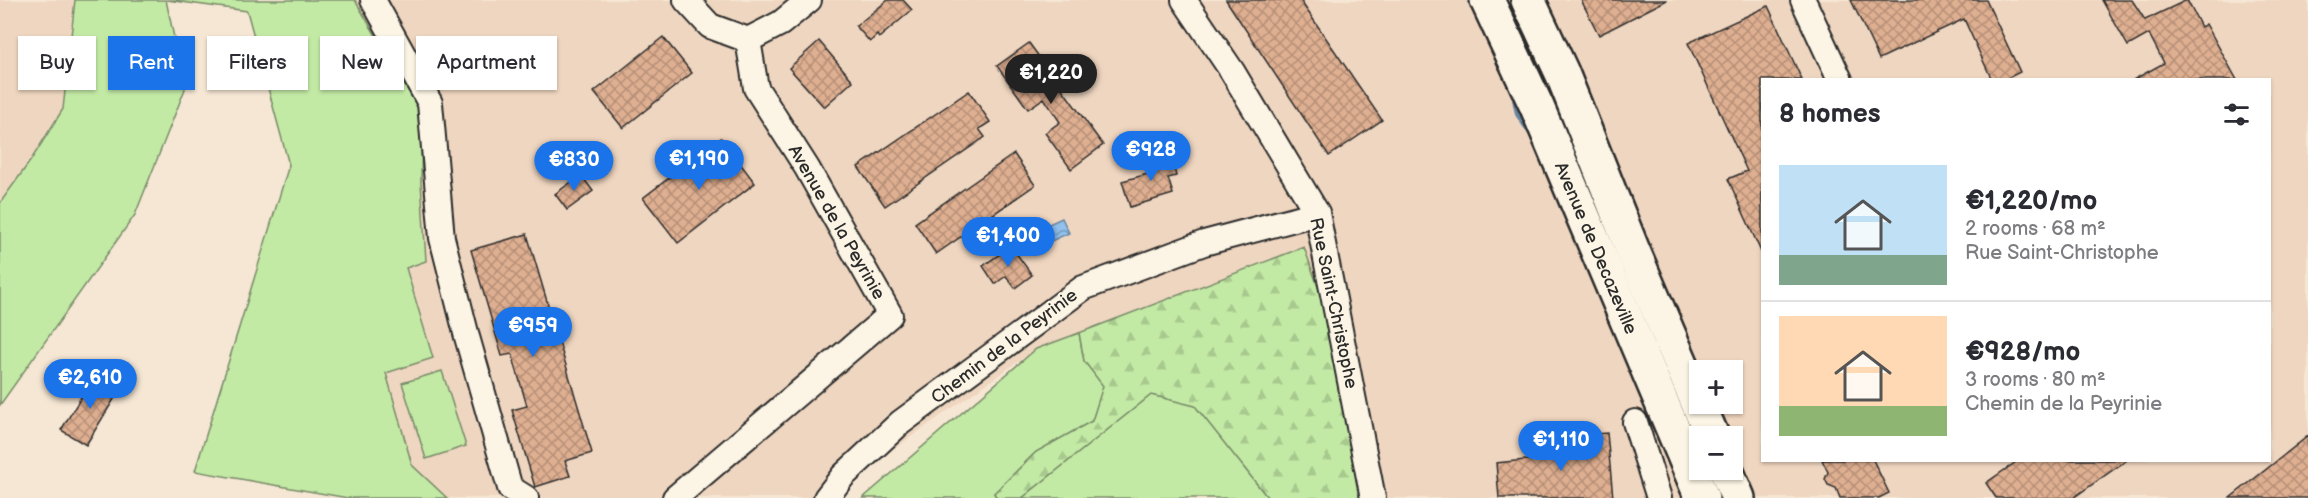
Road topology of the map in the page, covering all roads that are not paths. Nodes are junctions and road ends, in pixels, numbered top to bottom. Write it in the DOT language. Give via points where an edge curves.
graph roads {
  1 [pos="373,0"];
  2 [pos="686,0"];
  3 [pos="809,0"];
  4 [pos="1184,0"];
  5 [pos="1487,0"];
  6 [pos="1528,0"];
  7 [pos="1803,0"];
  8 [pos="748,40"];
  9 [pos="1839,78"];
  10 [pos="1317,213"];
  11 [pos="1635,422"];
  12 [pos="1708,426"];
  13 [pos="1730,480"];
  14 [pos="526,498"];
  15 [pos="675,498"];
  16 [pos="826,498"];
  17 [pos="1373,498"];
  18 [pos="1659,498"];
  19 [pos="1702,498"];
  20 [pos="1738,498"];
  1 -- 14 [label="street" via="430,103 442,238 510,488"];
  2 -- 8 [label="street" via="710,26"];
  3 -- 8 [label="street" via="781,23"];
  4 -- 10 [label="street, Rue Saint-Christophe" via="1232,71"];
  5 -- 19 [label="main road, Avenue de Decazeville" via="1538,107"];
  6 -- 12 [label="main road, Avenue de Decazeville"];
  7 -- 9 [label="street"];
  8 -- 15 [label="street, Avenue de la Peyrinie" via="756,88 891,315"];
  10 -- 16 [label="street, Chemin de la Peyrinie" via="1204,243 1083,288 900,423 843,476"];
  10 -- 17 [label="street, Rue Saint-Christophe"];
  11 -- 18 [label="street"];
  13 -- 20 [label="main road"];
}
